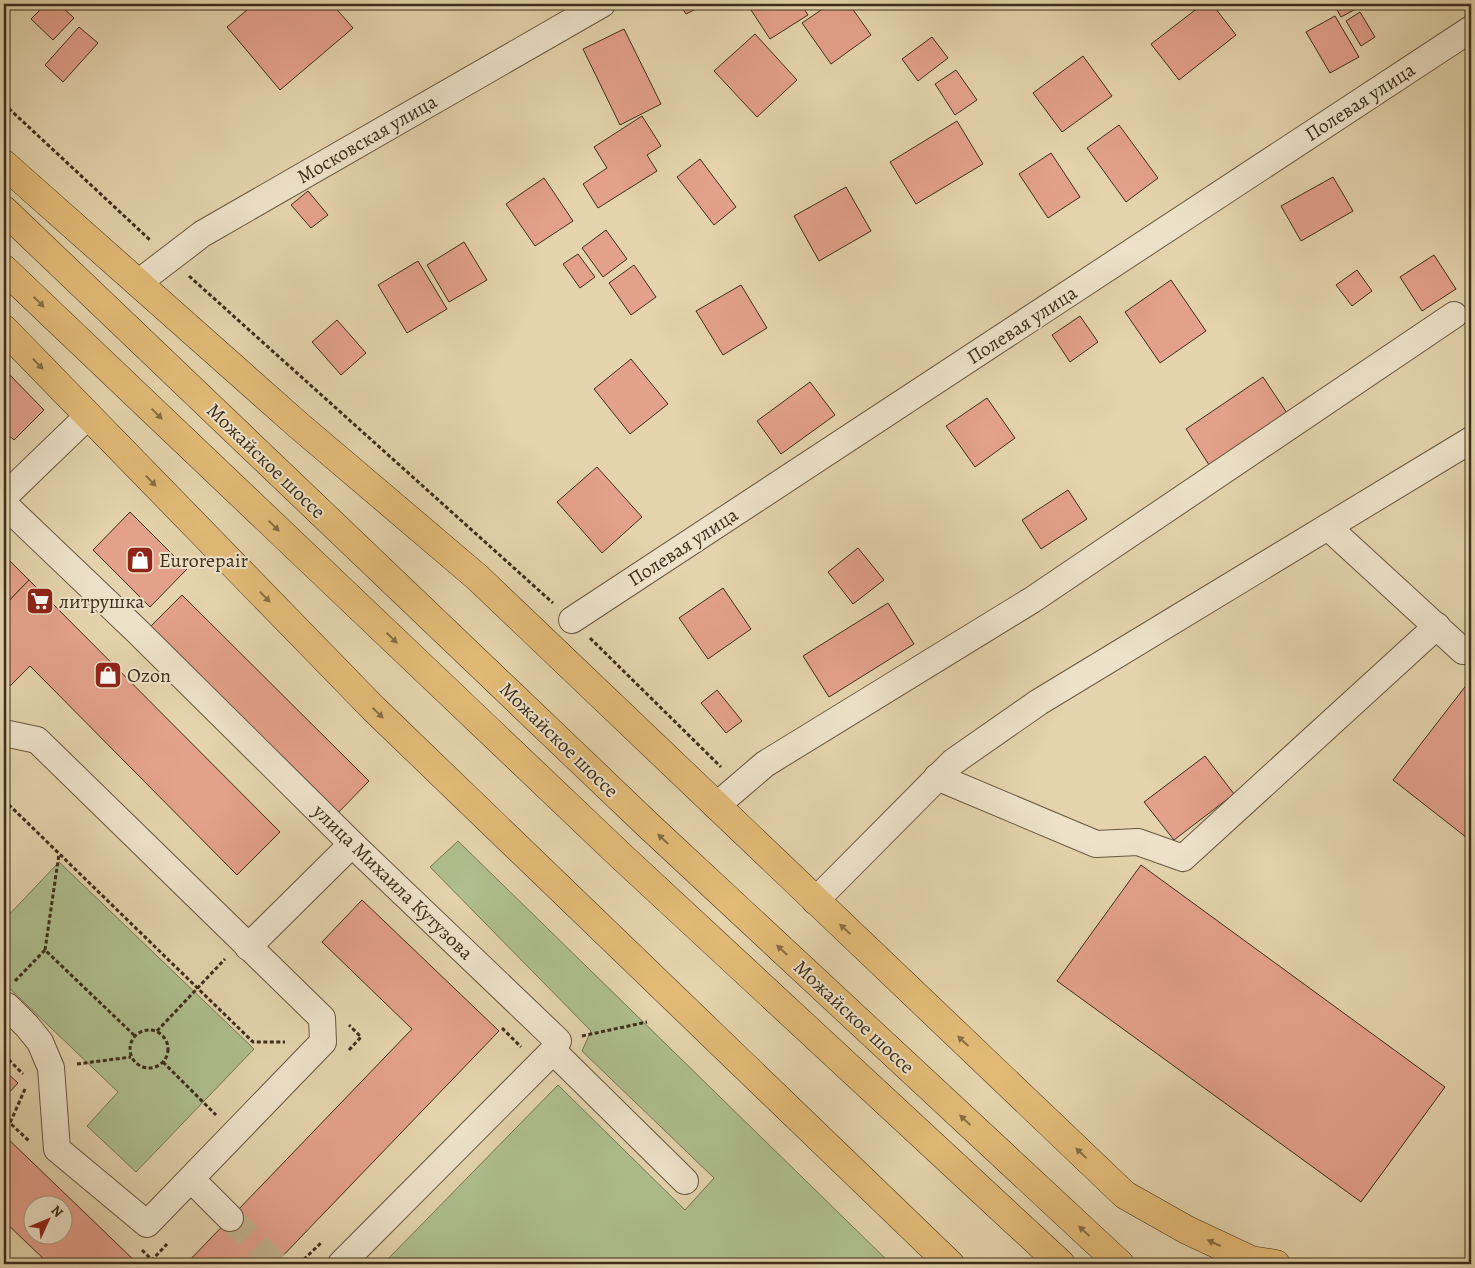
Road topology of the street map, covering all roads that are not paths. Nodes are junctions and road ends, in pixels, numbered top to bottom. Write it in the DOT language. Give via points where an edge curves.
graph roads {
  1 [pos="602,4"];
  2 [pos="1471,29"];
  3 [pos="4,164"];
  4 [pos="4,210"];
  5 [pos="4,268"];
  6 [pos="138,283"];
  7 [pos="1454,315"];
  8 [pos="4,329"];
  9 [pos="88,416"];
  10 [pos="1471,440"];
  11 [pos="4,497"];
  12 [pos="4,504"];
  13 [pos="1328,527"];
  14 [pos="572,620"];
  15 [pos="1437,626"];
  16 [pos="1463,650"];
  17 [pos="4,733"];
  18 [pos="937,777"];
  19 [pos="716,806"];
  20 [pos="352,844"];
  21 [pos="815,901"];
  22 [pos="245,944"];
  23 [pos="7,996"];
  24 [pos="556,1046"];
  25 [pos="191,1179"];
  26 [pos="685,1181"];
  27 [pos="230,1218"];
  28 [pos="341,1264"];
  29 [pos="950,1264"];
  30 [pos="1062,1264"];
  31 [pos="1120,1264"];
  32 [pos="1276,1264"];
  1 -- 6 [label="street, Московская улица" via="202,234"];
  2 -- 14 [label="street, Полевая улица"];
  3 -- 6 [label="main road"];
  31 -- 4 [label="main road, Можайское шоссе, one-way" via="649,826"];
  5 -- 30 [label="main road, Можайское шоссе, one-way" via="620,856"];
  6 -- 19 [label="main road" via="477,578"];
  7 -- 19 [label="street" via="1032,600 766,764"];
  8 -- 9 [label="main road, one-way"];
  9 -- 11 [label="street"];
  9 -- 29 [label="main road, one-way" via="374,709"];
  10 -- 13 [label="street"];
  12 -- 20 [label="street, улица Михаила Кутузова"];
  13 -- 15 [label="street"];
  13 -- 18 [label="street" via="1039,702 953,762"];
  15 -- 16 [label="street"];
  15 -- 18 [label="street" via="1183,858 1138,842 1096,844"];
  17 -- 22 [label="street" via="37,740"];
  18 -- 21 [label="street"];
  19 -- 21 [label="main road"];
  20 -- 22 [label="street"];
  20 -- 24 [label="street, улица Михаила Кутузова"];
  32 -- 21 [label="main road, one-way" via="1251,1260 1187,1230 1125,1195"];
  22 -- 25 [label="street" via="322,1018 323,1042"];
  23 -- 25 [label="street" via="7,1006 40,1042 51,1068 57,1149 147,1224"];
  24 -- 26 [label="street, улица Михаила Кутузова"];
  24 -- 28 [label="street"];
  25 -- 27 [label="street"];
}
